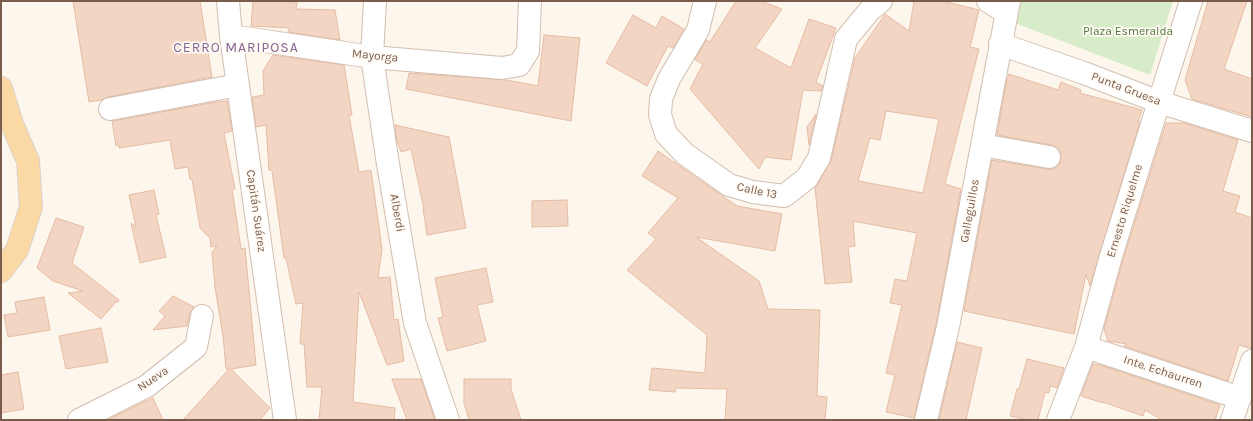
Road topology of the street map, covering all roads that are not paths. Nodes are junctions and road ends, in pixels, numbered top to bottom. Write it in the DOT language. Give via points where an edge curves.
graph roads {
  1 [pos="228,1"];
  2 [pos="375,1"];
  3 [pos="530,1"];
  4 [pos="705,1"];
  5 [pos="881,1"];
  6 [pos="988,1"];
  7 [pos="1192,1"];
  8 [pos="1008,7"];
  9 [pos="231,36"];
  10 [pos="1000,44"];
  11 [pos="372,57"];
  12 [pos="238,85"];
  13 [pos="1,88"];
  14 [pos="1158,102"];
  15 [pos="110,109"];
  16 [pos="1252,131"];
  17 [pos="982,144"];
  18 [pos="1049,157"];
  19 [pos="1,271"];
  20 [pos="202,316"];
  21 [pos="1086,347"];
  22 [pos="1252,361"];
  23 [pos="1240,398"];
  24 [pos="79,420"];
  25 [pos="285,420"];
  26 [pos="448,420"];
  27 [pos="926,420"];
  28 [pos="1058,420"];
  29 [pos="1232,420"];
  1 -- 9 [label="street, Capitán Suárez"];
  2 -- 11 [label="street, Alberdi"];
  3 -- 11 [label="street, Mayorga" via="528,51 520,66 502,68"];
  4 -- 5 [label="street, Calle 13" via="698,30 669,79 661,99 660,115 666,134 685,154 729,185 753,192 784,196 807,178 819,158 846,39"];
  6 -- 8 [label="street"];
  7 -- 14 [label="street, Ernesto Riquelme"];
  8 -- 10 [label="street, Galleguillos"];
  9 -- 11 [label="street, Mayorga"];
  9 -- 12 [label="street, Capitán Suárez"];
  10 -- 14 [label="street, Punta Gruesa"];
  10 -- 17 [label="street, Galleguillos"];
  11 -- 26 [label="street, Alberdi" via="416,322"];
  12 -- 15 [label="street"];
  12 -- 25 [label="street, Capitán Suárez"];
  13 -- 19 [label="main road" via="12,124 28,161 31,207 17,250"];
  14 -- 16 [label="street, Punta Gruesa"];
  14 -- 21 [label="street, Ernesto Riquelme"];
  17 -- 18 [label="street"];
  17 -- 27 [label="street, Galleguillos" via="948,327"];
  20 -- 24 [label="street, Nueva" via="196,347 147,386"];
  21 -- 23 [label="street, Inte. Echaurren"];
  21 -- 28 [label="street, Ernesto Riquelme"];
  22 -- 23 [label="street"];
  23 -- 29 [label="street"];
}
